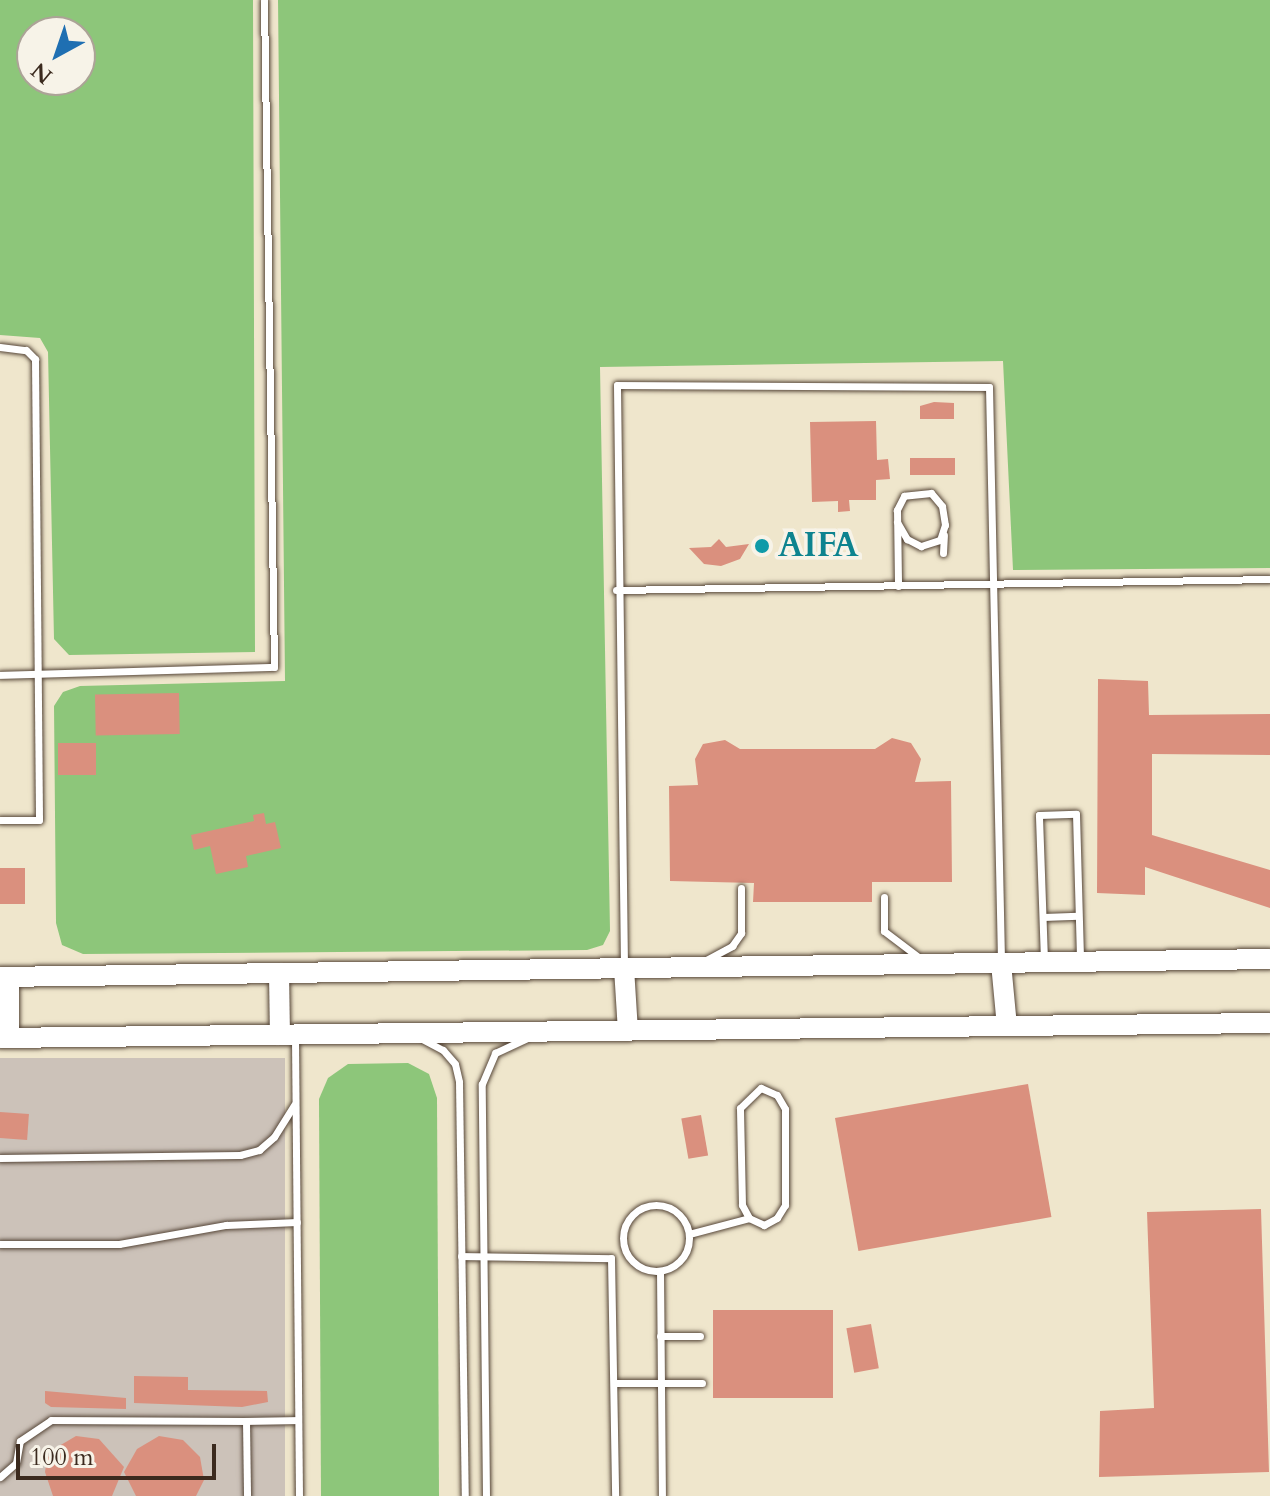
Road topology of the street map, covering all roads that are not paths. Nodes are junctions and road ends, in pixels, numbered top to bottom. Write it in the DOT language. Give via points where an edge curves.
graph roads {
  1 [pos="264,0"];
  2 [pos="0,347"];
  3 [pos="897,522"];
  4 [pos="944,533"];
  5 [pos="943,553"];
  6 [pos="1270,579"];
  7 [pos="993,584"];
  8 [pos="898,586"];
  9 [pos="616,590"];
  10 [pos="38,674"];
  11 [pos="0,675"];
  12 [pos="0,820"];
  13 [pos="741,888"];
  14 [pos="884,897"];
  15 [pos="1078,916"];
  16 [pos="1043,917"];
  17 [pos="1270,959"];
  18 [pos="1044,962"];
  19 [pos="1080,962"];
  20 [pos="1001,963"];
  21 [pos="929,964"];
  22 [pos="694,967"];
  23 [pos="624,968"];
  24 [pos="279,973"];
  25 [pos="3,977"];
  26 [pos="1270,1023"];
  27 [pos="1007,1026"];
  28 [pos="628,1031"];
  29 [pos="540,1032"];
  30 [pos="410,1033"];
  31 [pos="287,1035"];
  32 [pos="3,1038"];
  33 [pos="296,1103"];
  34 [pos="0,1158"];
  35 [pos="749,1218"];
  36 [pos="297,1222"];
  37 [pos="689,1234"];
  38 [pos="0,1244"];
  39 [pos="624,1248"];
  40 [pos="461,1256"];
  41 [pos="485,1257"];
  42 [pos="611,1258"];
  43 [pos="660,1271"];
  44 [pos="660,1336"];
  45 [pos="700,1336"];
  46 [pos="614,1383"];
  47 [pos="661,1383"];
  48 [pos="702,1383"];
  49 [pos="298,1420"];
  50 [pos="246,1421"];
  51 [pos="0,1477"];
  52 [pos="247,1496"];
  53 [pos="299,1496"];
  54 [pos="465,1496"];
  55 [pos="486,1496"];
  56 [pos="615,1496"];
  57 [pos="662,1496"];
  1 -- 10 [label="lane" via="274,667"];
  2 -- 10 [label="lane" via="26,350 35,359"];
  3 -- 4 [label="lane" via="914,544 930,546"];
  3 -- 4 [label="lane" via="904,496 931,493 942,506"];
  3 -- 8 [label="lane"];
  4 -- 5 [label="lane"];
  6 -- 7 [label="lane"];
  7 -- 8 [label="lane"];
  7 -- 9 [label="lane" via="989,387 617,385"];
  7 -- 20 [label="lane"];
  8 -- 9 [label="lane"];
  9 -- 23 [label="lane"];
  10 -- 11 [label="lane"];
  10 -- 12 [label="lane" via="39,820"];
  13 -- 22 [label="lane" via="741,933 732,946"];
  14 -- 21 [label="lane" via="884,931"];
  15 -- 16 [label="lane"];
  15 -- 16 [label="lane" via="1076,814 1039,815"];
  15 -- 19 [label="lane"];
  16 -- 18 [label="lane"];
  17 -- 19 [label="street"];
  18 -- 19 [label="street"];
  18 -- 20 [label="street"];
  20 -- 21 [label="street"];
  20 -- 27 [label="street"];
  21 -- 22 [label="street"];
  22 -- 23 [label="street"];
  23 -- 24 [label="street"];
  23 -- 28 [label="street"];
  24 -- 25 [label="street"];
  24 -- 31 [label="street"];
  25 -- 32 [label="street"];
  26 -- 27 [label="street"];
  27 -- 28 [label="street"];
  28 -- 29 [label="street"];
  29 -- 30 [label="street"];
  29 -- 41 [label="lane" via="495,1053 486,1066"];
  30 -- 31 [label="street"];
  30 -- 40 [label="lane" via="443,1050 455,1064"];
  31 -- 32 [label="street"];
  31 -- 33 [label="lane"];
  33 -- 34 [label="lane" via="274,1137 259,1150 240,1155"];
  33 -- 36 [label="lane"];
  35 -- 35 [label="lane" via="742,1205 740,1108 761,1088 777,1095 785,1109 785,1205 764,1225"];
  35 -- 37 [label="lane"];
  36 -- 38 [label="lane" via="226,1225 119,1244"];
  36 -- 49 [label="lane"];
  37 -- 39 [label="lane" via="671,1208 650,1205 624,1225"];
  37 -- 43 [label="lane" via="678,1262"];
  39 -- 42 [label="lane"];
  39 -- 43 [label="lane" via="638,1266"];
  40 -- 41 [label="lane"];
  40 -- 54 [label="lane"];
  41 -- 42 [label="lane"];
  41 -- 55 [label="lane"];
  42 -- 46 [label="lane"];
  43 -- 44 [label="lane"];
  44 -- 45 [label="lane"];
  44 -- 47 [label="lane"];
  46 -- 47 [label="lane"];
  46 -- 56 [label="lane"];
  47 -- 48 [label="lane"];
  47 -- 57 [label="lane"];
  49 -- 50 [label="lane"];
  49 -- 53 [label="lane"];
  50 -- 51 [label="lane" via="51,1420 20,1441 16,1463"];
  50 -- 52 [label="lane"];
}
